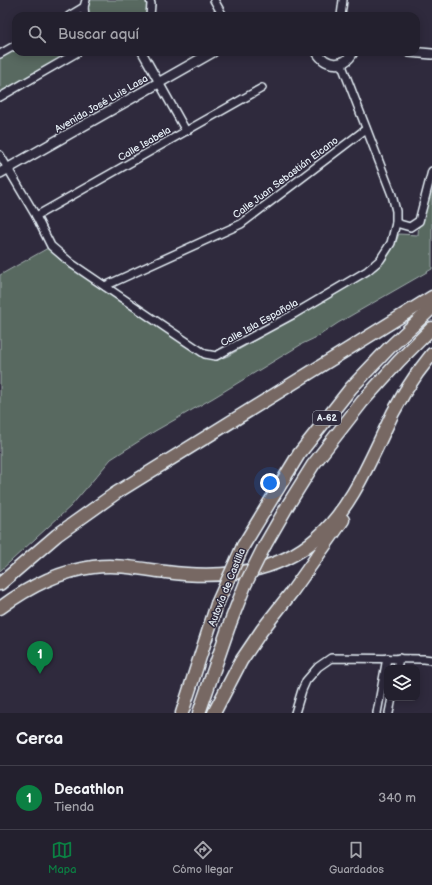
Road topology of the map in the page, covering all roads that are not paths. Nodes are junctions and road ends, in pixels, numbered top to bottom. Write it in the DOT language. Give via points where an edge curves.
graph roads {
  1 [pos="150,0"];
  2 [pos="214,0"];
  3 [pos="343,0"];
  4 [pos="150,12"];
  5 [pos="221,12"];
  6 [pos="342,12"];
  7 [pos="12,47"];
  8 [pos="420,53"];
  9 [pos="0,54"];
  10 [pos="432,54"];
  11 [pos="71,56"];
  12 [pos="144,56"];
  13 [pos="206,56"];
  14 [pos="320,56"];
  15 [pos="351,56"];
  16 [pos="342,64"];
  17 [pos="159,82"];
  18 [pos="262,88"];
  19 [pos="0,97"];
  20 [pos="366,129"];
  21 [pos="186,130"];
  22 [pos="0,155"];
  23 [pos="4,171"];
  24 [pos="432,171"];
  25 [pos="36,216"];
  26 [pos="396,223"];
  27 [pos="105,286"];
  28 [pos="432,292"];
  29 [pos="432,297"];
  30 [pos="432,308"];
  31 [pos="400,317"];
  32 [pos="432,328"];
  33 [pos="432,354"];
  34 [pos="432,367"];
  35 [pos="408,388"];
  36 [pos="371,462"];
  37 [pos="0,584"];
  38 [pos="0,608"];
  39 [pos="432,655"];
  40 [pos="387,658"];
  41 [pos="399,658"];
  42 [pos="424,659"];
  43 [pos="432,660"];
  44 [pos="398,665"];
  45 [pos="391,701"];
  46 [pos="182,713"];
  47 [pos="200,713"];
  48 [pos="214,713"];
  49 [pos="295,713"];
  50 [pos="377,713"];
  51 [pos="389,713"];
  1 -- 4 [label="street"];
  2 -- 5 [label="street"];
  3 -- 6 [label="street"];
  7 -- 9 [label="street"];
  8 -- 10 [label="street"];
  11 -- 19 [label="street"];
  12 -- 17 [label="street"];
  13 -- 17 [label="street, Avenida José Luis Lasa"];
  14 -- 16 [label="street" via="328,62"];
  15 -- 16 [label="street"];
  16 -- 20 [label="street, Calle Isla Española"];
  17 -- 21 [label="street"];
  17 -- 23 [label="street, Avenida José Luis Lasa"];
  18 -- 21 [label="street, Calle Isabela"];
  20 -- 26 [label="street, Calle Isla Española" via="392,195"];
  20 -- 27 [label="street, Calle Juan Sebastián Elcano" via="241,224"];
  21 -- 25 [label="street, Calle Isabela"];
  22 -- 23 [label="street, Calle Isla Española"];
  23 -- 25 [label="street, Calle Isla Española"];
  24 -- 26 [label="street" via="418,221 410,227"];
  25 -- 27 [label="street, Calle Isla Española" via="51,246"];
  26 -- 27 [label="street, Calle Isla Española" via="391,243 380,260 367,271 216,356 205,354"];
  28 -- 31 [label="highway"];
  29 -- 31 [label="highway"];
  30 -- 46 [label="highway, Autovía de Castilla / A-62, bridge" via="389,348 324,421 300,454 243,546 217,604"];
  31 -- 37 [label="highway" via="110,498 57,535"];
  32 -- 47 [label="highway, Autovía de Castilla / A-62, bridge" via="362,402 313,465 288,505 245,585"];
  33 -- 35 [label="highway"];
  34 -- 35 [label="highway"];
  35 -- 36 [label="highway" via="383,433"];
  36 -- 38 [label="highway" via="329,527 298,552 268,566 244,572 212,575 190,575 116,566 94,567 47,581 22,593"];
  36 -- 48 [label="highway" via="339,526 245,654"];
  39 -- 42 [label="street"];
  40 -- 41 [label="street"];
  40 -- 49 [label="street" via="340,657 325,661 306,681"];
  40 -- 50 [label="street"];
  41 -- 42 [label="street"];
  41 -- 44 [label="street"];
  42 -- 43 [label="street"];
  45 -- 51 [label="street"];
}
